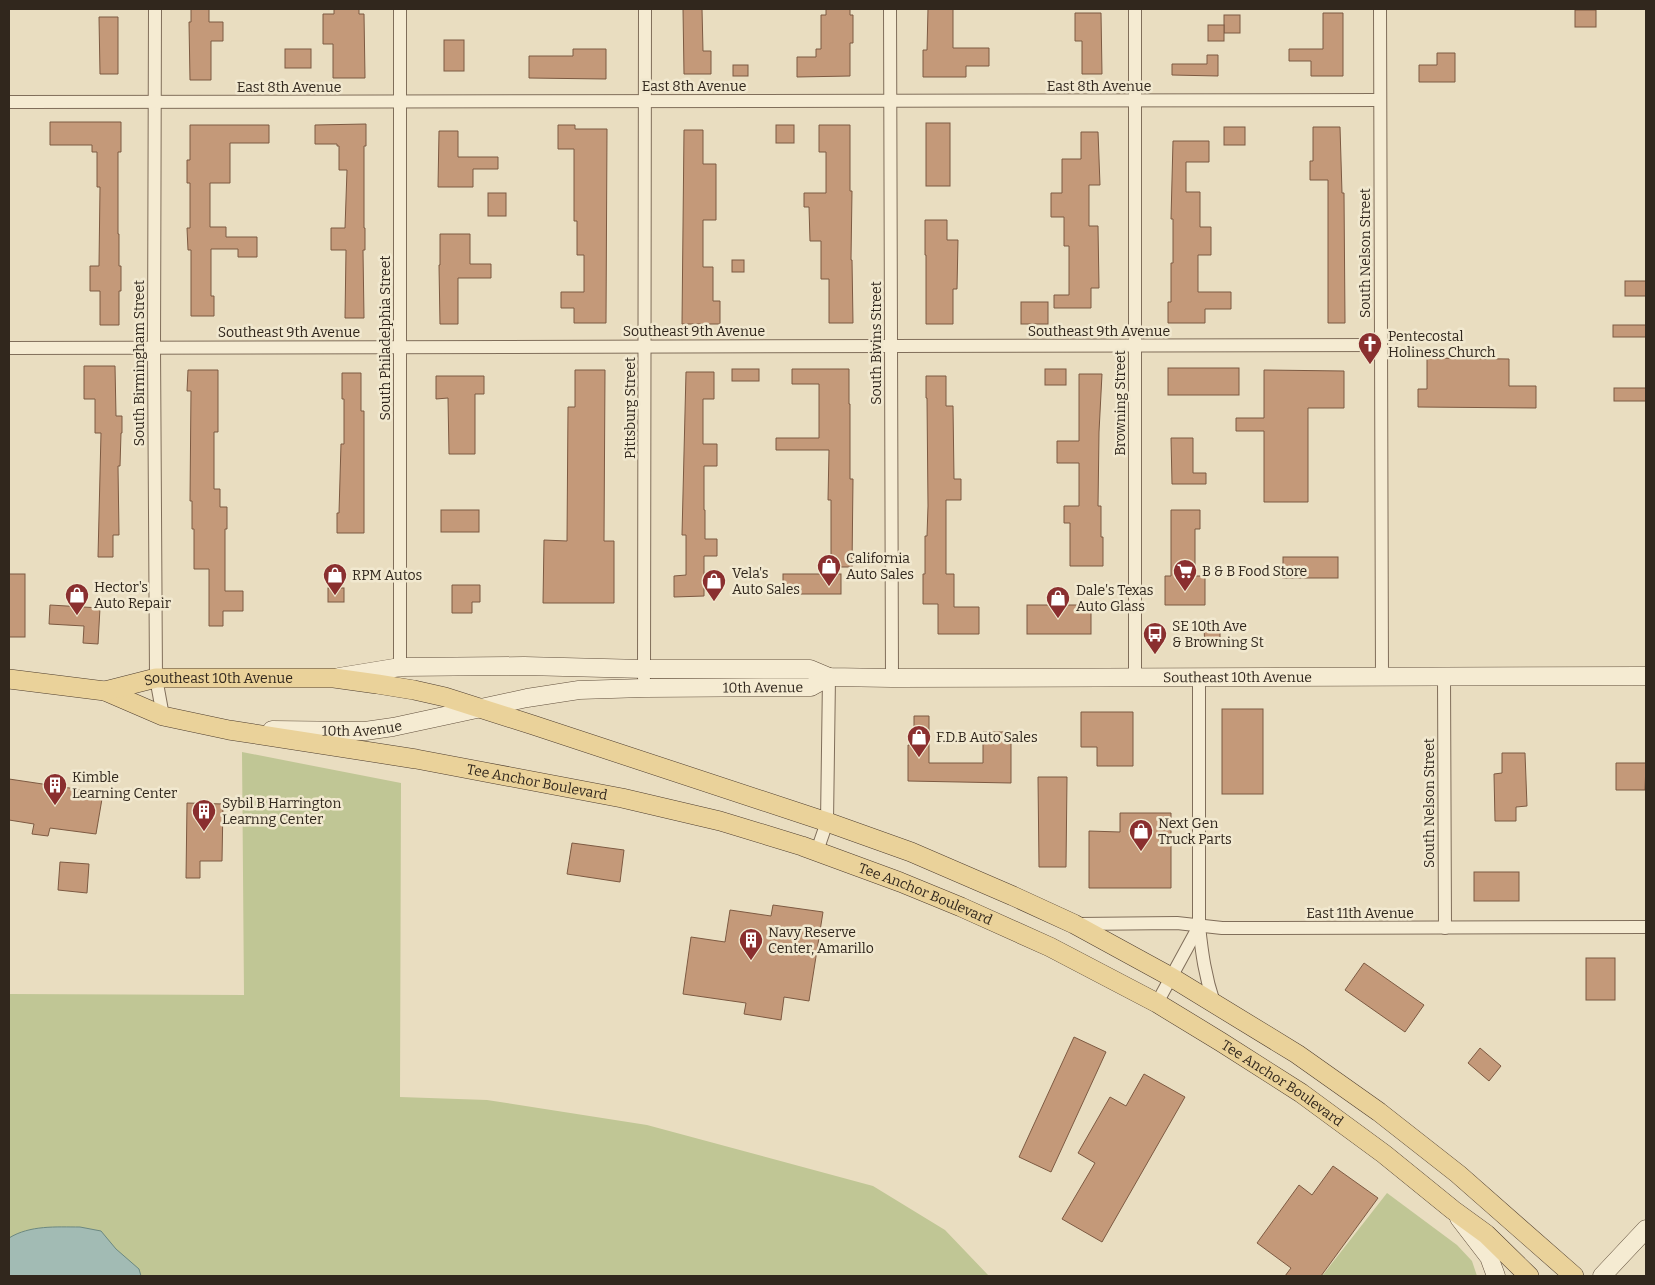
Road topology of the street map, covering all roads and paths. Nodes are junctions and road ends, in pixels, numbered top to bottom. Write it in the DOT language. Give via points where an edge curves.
graph roads {
  1 [pos="155,9"];
  2 [pos="400,9"];
  3 [pos="645,9"];
  4 [pos="890,9"];
  5 [pos="1135,9"];
  6 [pos="1380,9"];
  7 [pos="1135,100"];
  8 [pos="1380,100"];
  9 [pos="645,101"];
  10 [pos="891,101"];
  11 [pos="9,102"];
  12 [pos="155,102"];
  13 [pos="400,102"];
  14 [pos="1380,345"];
  15 [pos="891,346"];
  16 [pos="1134,346"];
  17 [pos="400,347"];
  18 [pos="645,347"];
  19 [pos="9,348"];
  20 [pos="154,348"];
  21 [pos="400,667"];
  22 [pos="644,669"];
  23 [pos="1646,676"];
  24 [pos="829,677"];
  25 [pos="1135,677"];
  26 [pos="1199,677"];
  27 [pos="1382,677"];
  28 [pos="1444,677"];
  29 [pos="156,678"];
  30 [pos="334,678"];
  31 [pos="892,678"];
  32 [pos="9,679"];
  33 [pos="644,688"];
  34 [pos="105,692"];
  35 [pos="480,708"];
  36 [pos="163,716"];
  37 [pos="229,730"];
  38 [pos="827,822"];
  39 [pos="817,851"];
  40 [pos="1074,924"];
  41 [pos="1199,926"];
  42 [pos="1646,927"];
  43 [pos="1445,928"];
  44 [pos="1171,977"];
  45 [pos="1156,1003"];
  46 [pos="1214,1003"];
  47 [pos="1453,1210"];
  48 [pos="1646,1229"];
  49 [pos="1496,1276"];
  50 [pos="1529,1276"];
  51 [pos="1574,1276"];
  52 [pos="1602,1276"];
  1 -- 12 [label="street, South Birmingham Street"];
  2 -- 13 [label="street, South Philadelphia Street"];
  3 -- 9 [label="street, Pittsburg Street"];
  4 -- 10 [label="street, South Bivins Street"];
  5 -- 7 [label="street, Browning Street"];
  6 -- 8 [label="street, South Nelson Street"];
  7 -- 8 [label="street, East 8th Avenue"];
  7 -- 10 [label="street, East 8th Avenue"];
  7 -- 16 [label="street, Browning Street"];
  8 -- 14 [label="street, South Nelson Street"];
  9 -- 10 [label="street, East 8th Avenue"];
  9 -- 13 [label="street, East 8th Avenue"];
  9 -- 18 [label="street, Pittsburg Street"];
  10 -- 15 [label="street, South Bivins Street"];
  11 -- 12 [label="street, East 8th Avenue"];
  12 -- 13 [label="street, East 8th Avenue"];
  12 -- 20 [label="street, South Birmingham Street"];
  13 -- 17 [label="street, South Philadelphia Street"];
  14 -- 16 [label="street, Southeast 9th Avenue"];
  14 -- 27 [label="street, South Nelson Street"];
  15 -- 16 [label="street, Southeast 9th Avenue"];
  15 -- 18 [label="street, Southeast 9th Avenue"];
  15 -- 31 [label="street, South Bivins Street"];
  16 -- 25 [label="street, Browning Street"];
  17 -- 18 [label="street, Southeast 9th Avenue"];
  17 -- 20 [label="street, Southeast 9th Avenue"];
  17 -- 21 [label="street, South Philadelphia Street"];
  18 -- 22 [label="street, Pittsburg Street"];
  19 -- 20 [label="street, Southeast 9th Avenue"];
  20 -- 29 [label="street, South Birmingham Street"];
  21 -- 22 [label="main road, 10th Avenue"];
  21 -- 30 [label="main road, 10th Avenue"];
  22 -- 24 [label="main road, 10th Avenue" via="810,669"];
  22 -- 33 [label="street, Pittsburg Street"];
  23 -- 28 [label="main road, Southeast 10th Avenue"];
  24 -- 31 [label="main road, Southeast 10th Avenue"];
  24 -- 33 [label="main road, 10th Avenue" via="811,687"];
  24 -- 38 [label="street"];
  25 -- 26 [label="main road, Southeast 10th Avenue"];
  25 -- 31 [label="main road, Southeast 10th Avenue"];
  26 -- 27 [label="main road, Southeast 10th Avenue"];
  26 -- 41 [label="street"];
  27 -- 28 [label="main road, Southeast 10th Avenue"];
  28 -- 43 [label="street, South Nelson Street"];
  29 -- 30 [label="main road, Southeast 10th Avenue"];
  29 -- 34 [label="main road, Southeast 10th Avenue"];
  29 -- 36 [label="street, South Birmingham Street"];
  30 -- 35 [label="main road" via="414,690"];
  32 -- 34 [label="main road, Southeast 10th Avenue"];
  33 -- 35 [label="main road, 10th Avenue" via="579,690"];
  34 -- 36 [label="main road, Southeast 10th Avenue"];
  35 -- 37 [label="main road, 10th Avenue" via="365,731"];
  35 -- 38 [label="main road"];
  36 -- 37 [label="main road, Southeast 10th Avenue"];
  37 -- 39 [label="main road, Tee Anchor Boulevard" via="416,759 613,796 720,821"];
  38 -- 39 [label="street"];
  38 -- 40 [label="main road" via="910,852"];
  39 -- 45 [label="main road, Tee Anchor Boulevard" via="999,923"];
  40 -- 41 [label="street, East 11th Avenue" via="1177,923"];
  40 -- 44 [label="main road"];
  41 -- 43 [label="street, East 11th Avenue"];
  41 -- 44 [label="street"];
  41 -- 46 [label="street" via="1206,980"];
  42 -- 43 [label="street, East 11th Avenue"];
  44 -- 45 [label="street"];
  44 -- 46 [label="main road"];
  45 -- 47 [label="main road, Tee Anchor Boulevard" via="1301,1093"];
  46 -- 51 [label="main road" via="1297,1054 1378,1112 1458,1174"];
  47 -- 49 [label="main road" via="1489,1257"];
  47 -- 50 [label="main road, Tee Anchor Boulevard" via="1486,1234"];
  48 -- 52 [label="main road"];
}
